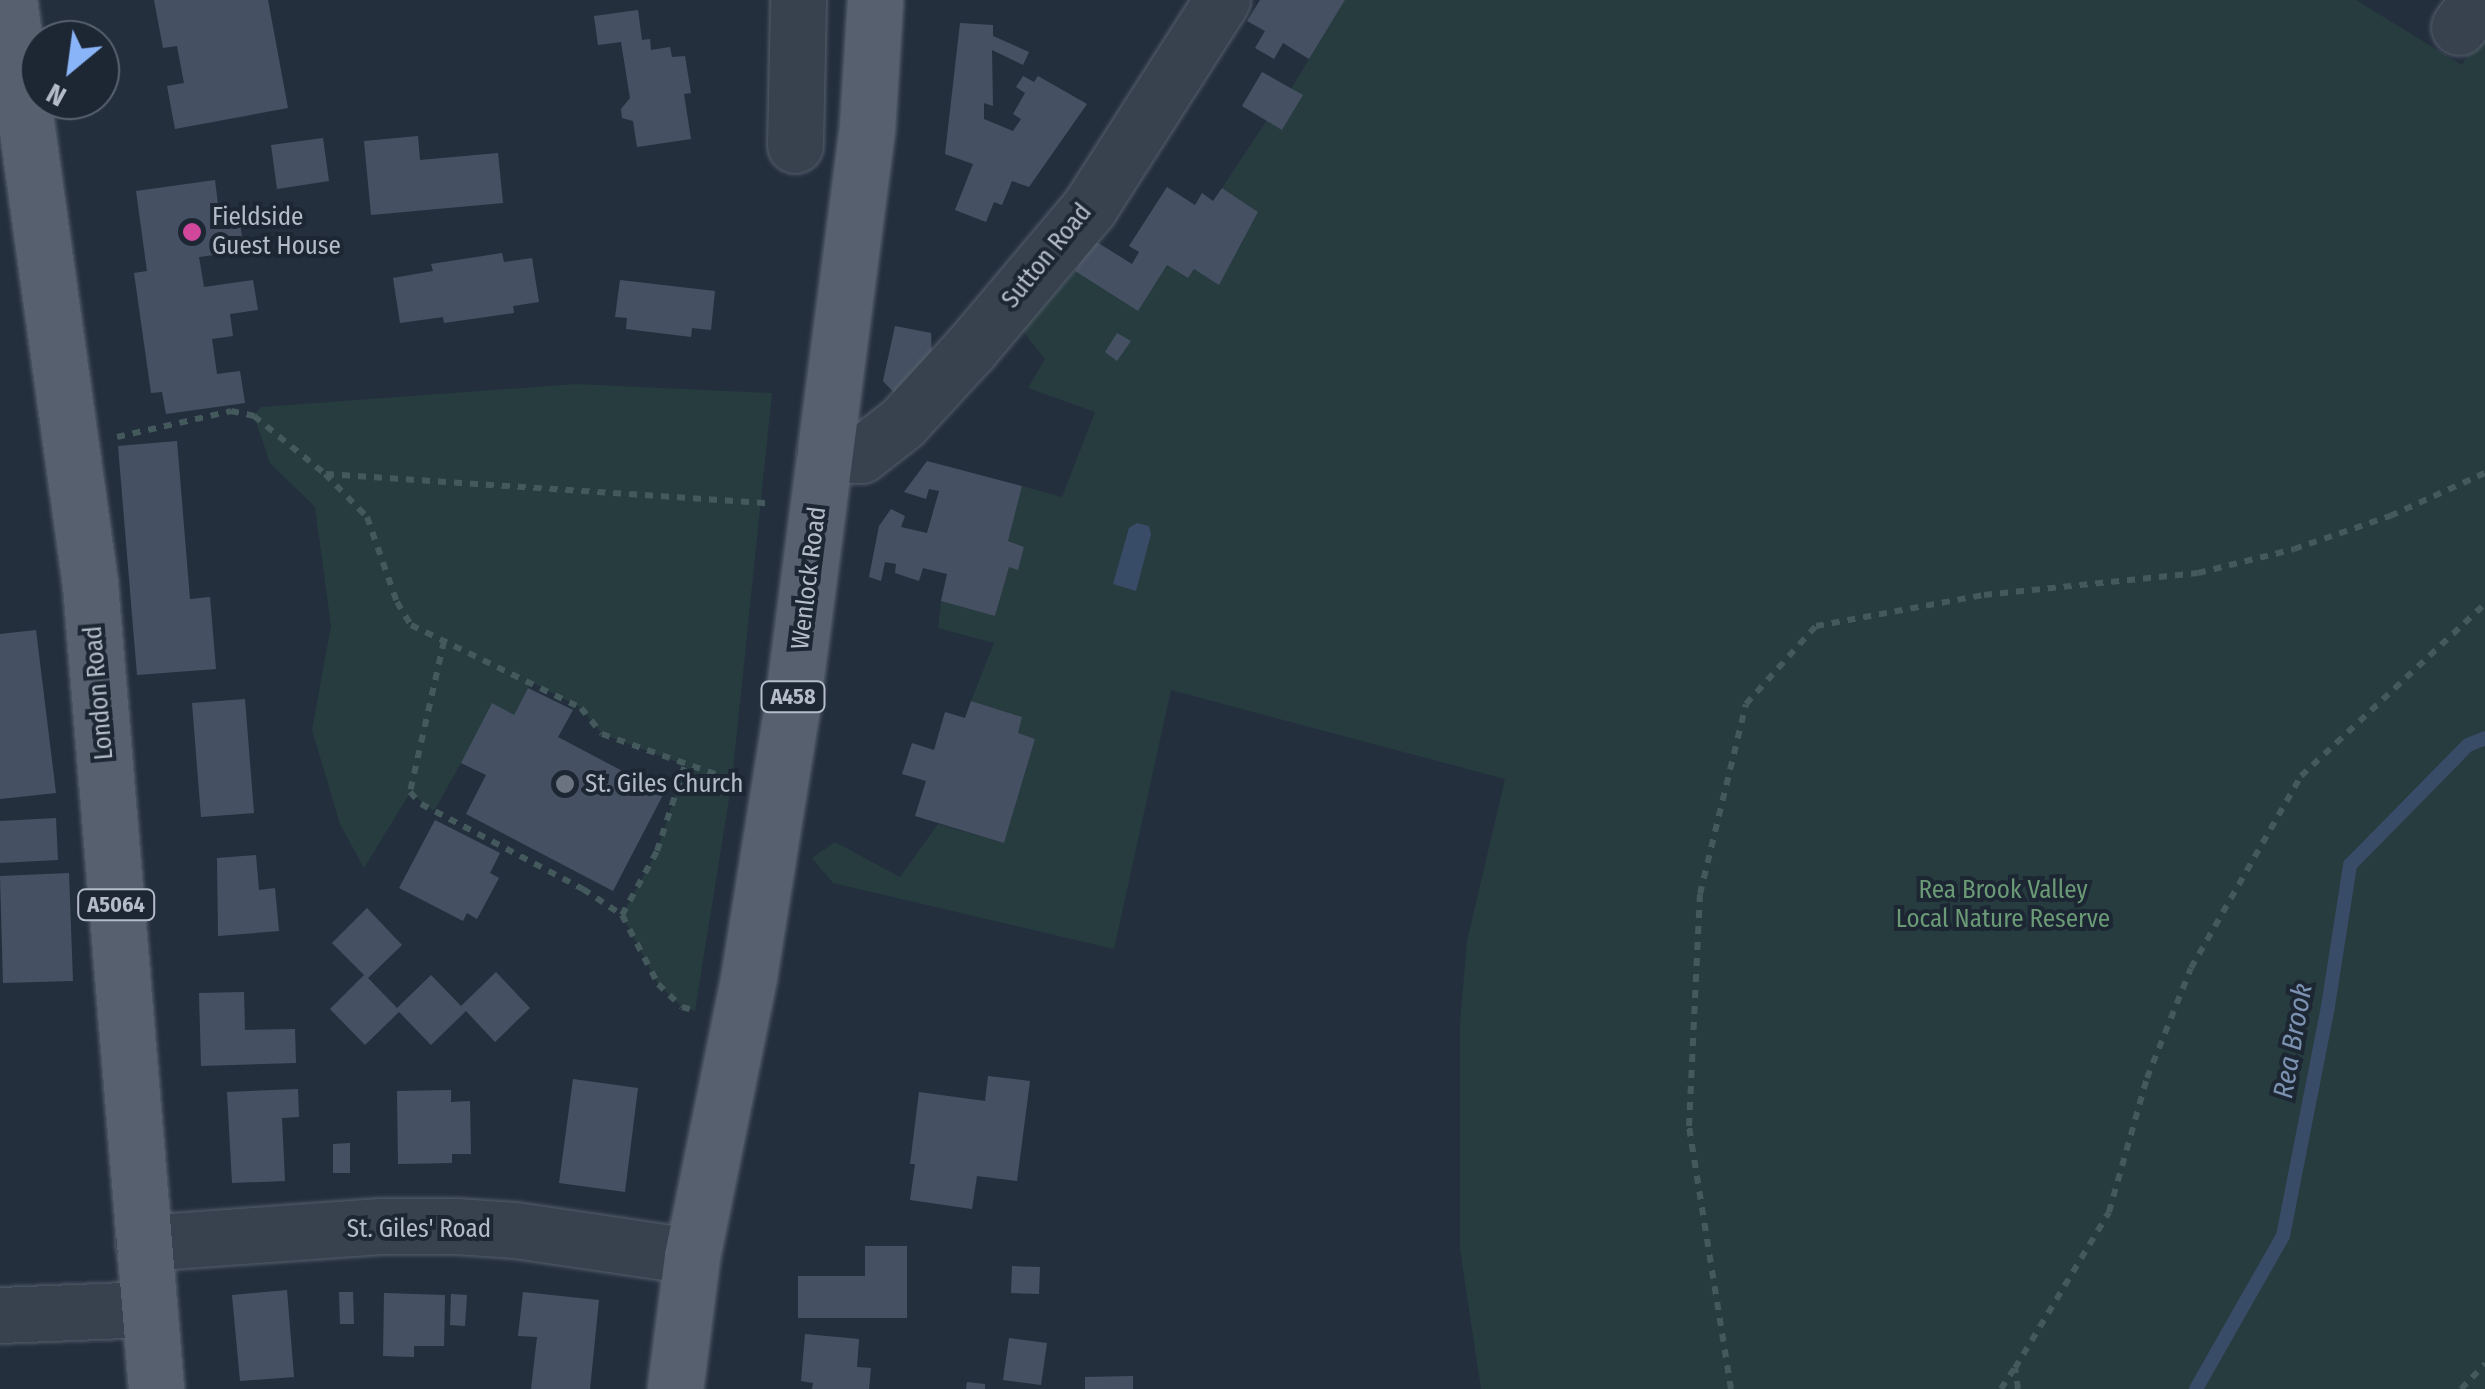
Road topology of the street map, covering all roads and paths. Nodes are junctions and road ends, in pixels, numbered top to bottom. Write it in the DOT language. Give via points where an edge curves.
graph roads {
  1 [pos="9,0"];
  2 [pos="798,0"];
  3 [pos="875,0"];
  4 [pos="1222,0"];
  5 [pos="795,145"];
  6 [pos="71,445"];
  7 [pos="2485,473"];
  8 [pos="326,474"];
  9 [pos="821,480"];
  10 [pos="2485,604"];
  11 [pos="444,640"];
  12 [pos="685,764"];
  13 [pos="779,792"];
  14 [pos="622,915"];
  15 [pos="739,1025"];
  16 [pos="143,1243"];
  17 [pos="692,1256"];
  18 [pos="149,1309"];
  19 [pos="0,1315"];
  20 [pos="2485,1364"];
  21 [pos="2015,1368"];
  22 [pos="156,1389"];
  23 [pos="675,1389"];
  24 [pos="1730,1389"];
  25 [pos="2001,1389"];
  26 [pos="2018,1389"];
  27 [pos="2461,1389"];
  1 -- 6 [label="main road, London Road / A5064"];
  2 -- 5 [label="street"];
  3 -- 9 [label="main road, Wenlock Road / A458" via="867,128"];
  4 -- 9 [label="street, Sutton Road" via="1089,208 902,423"];
  6 -- 8 [label="path" via="231,411 254,416"];
  6 -- 16 [label="main road, London Road / A5064" via="90,584"];
  7 -- 24 [label="path" via="2390,516 2198,573 1984,595 1816,626 1746,704 1700,894 1689,1126"];
  8 -- 9 [label="path"];
  8 -- 11 [label="path" via="367,516 411,625"];
  9 -- 13 [label="main road, Wenlock Road / A458"];
  10 -- 21 [label="path" via="2300,776 2191,968 2147,1078 2109,1212"];
  11 -- 12 [label="path" via="581,708 602,734"];
  11 -- 14 [label="path" via="410,792"];
  12 -- 13 [label="path"];
  12 -- 14 [label="path" via="657,851"];
  13 -- 15 [label="main road, Wenlock Road / A458"];
  14 -- 15 [label="path" via="658,984 682,1006"];
  15 -- 17 [label="main road, Wenlock Road / A458"];
  16 -- 17 [label="street, St. Giles' Road" via="456,1226"];
  16 -- 18 [label="main road, London Road / A5064"];
  17 -- 23 [label="main road, Wenlock Road / A458"];
  18 -- 19 [label="street"];
  18 -- 22 [label="main road, London Road / A5064"];
  20 -- 27 [label="path"];
  21 -- 25 [label="path"];
  21 -- 26 [label="path"];
}
